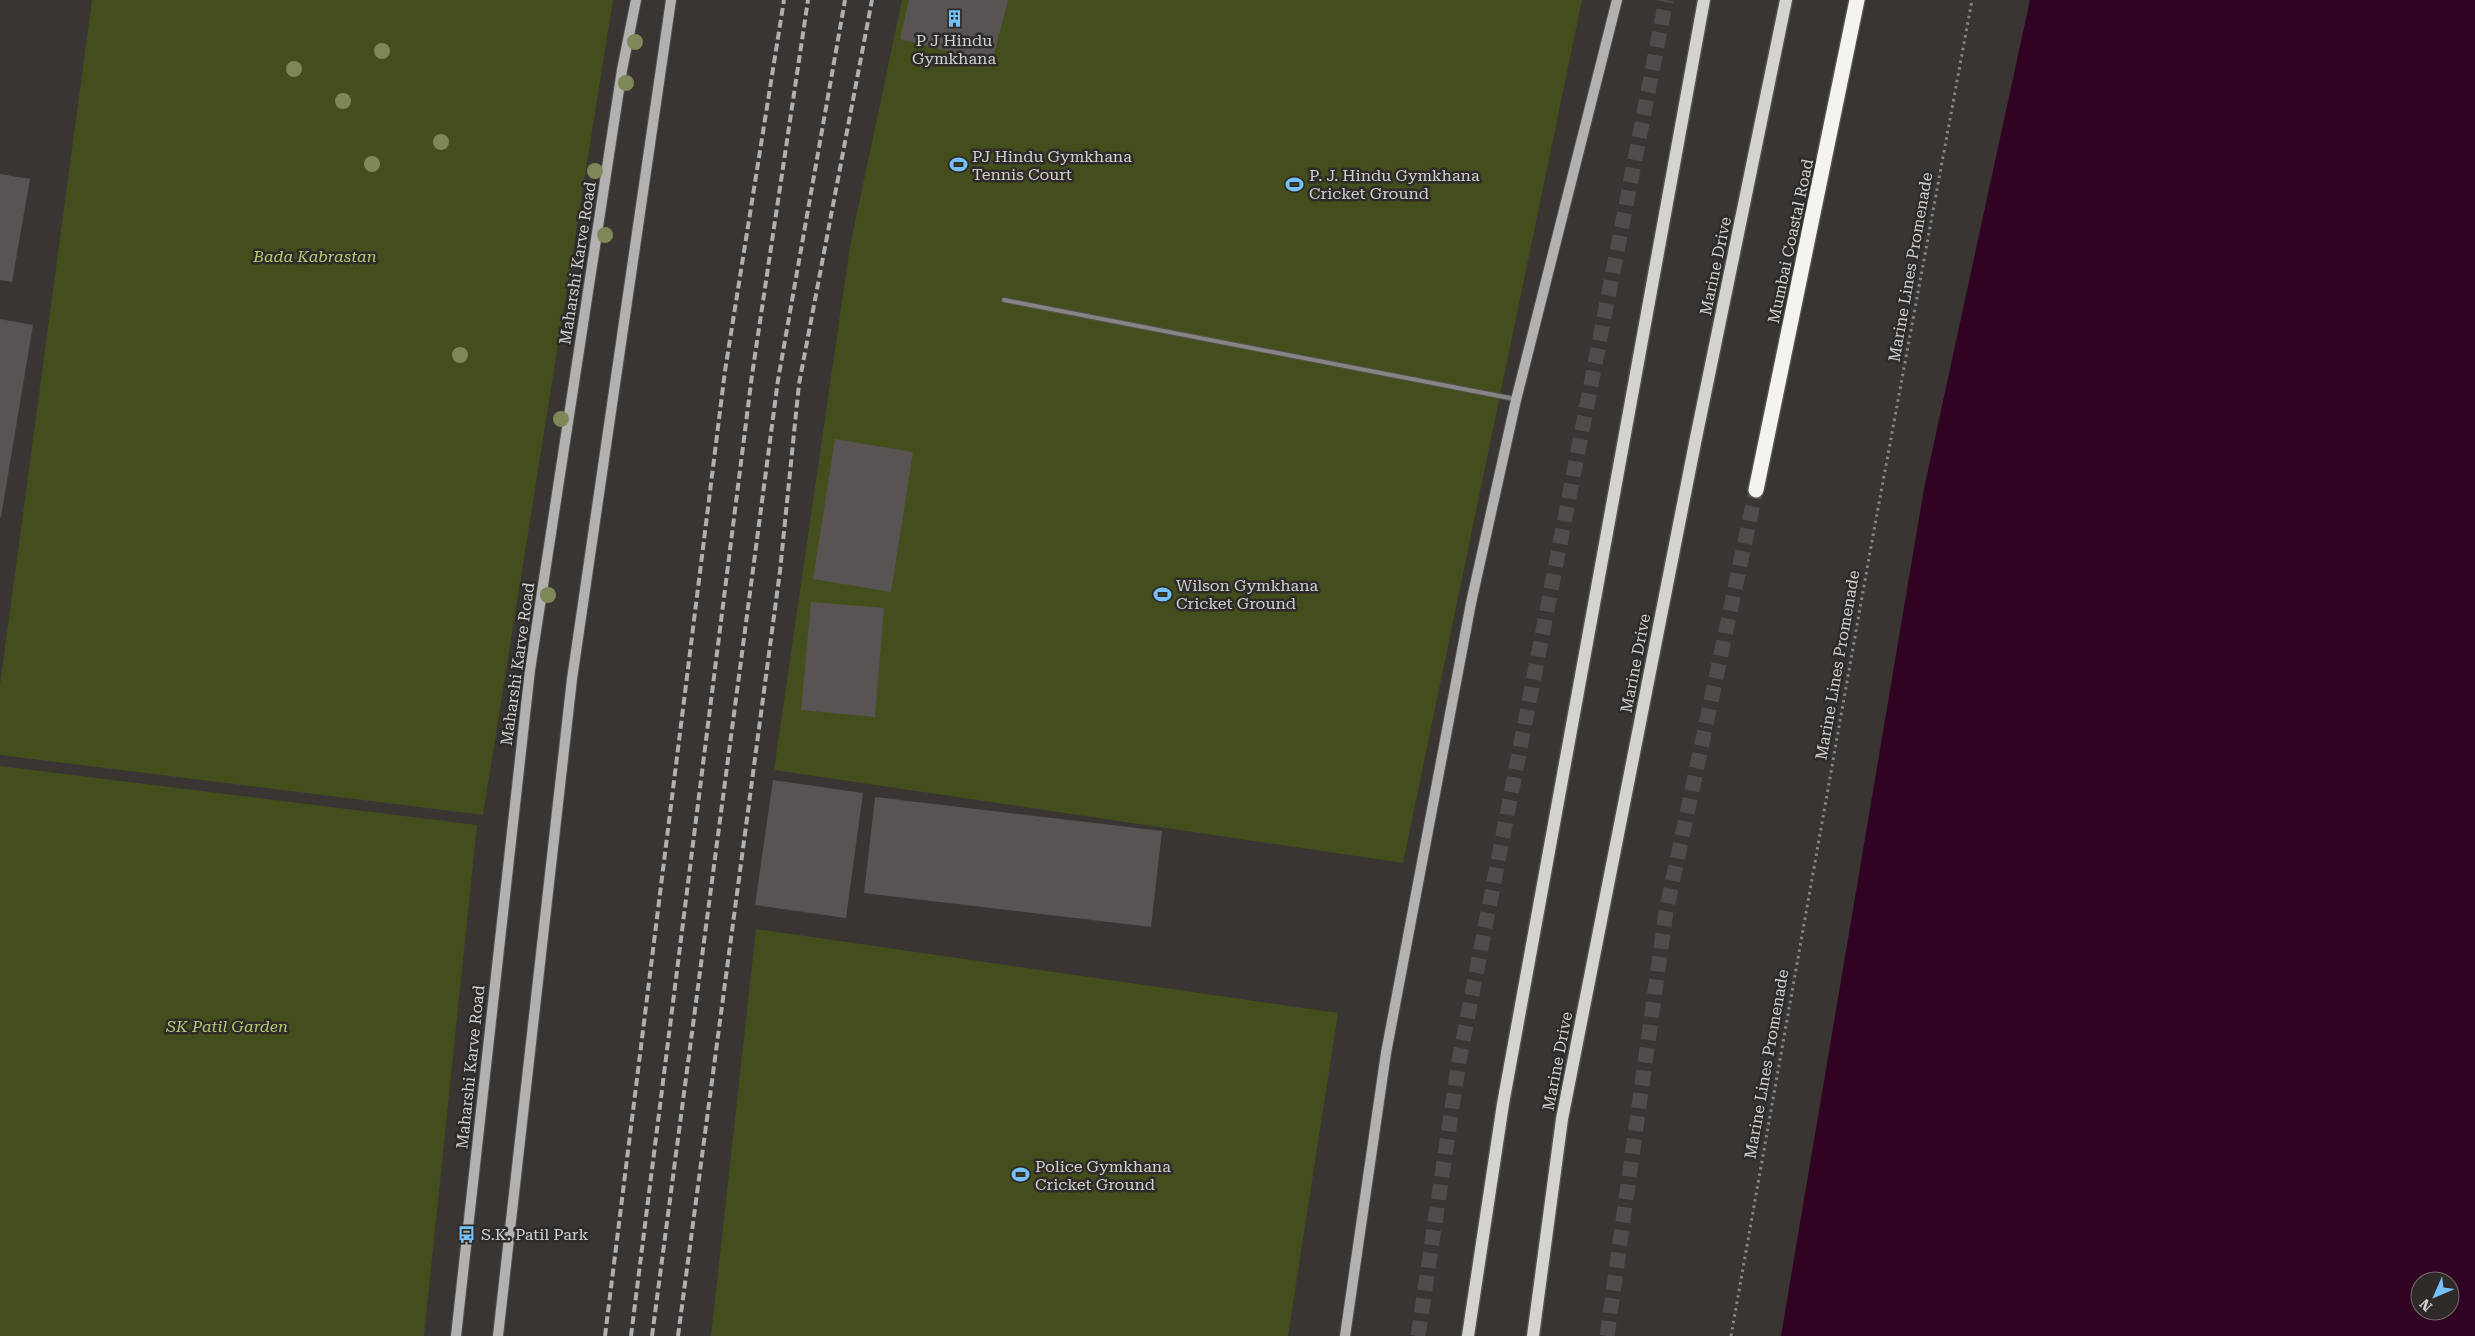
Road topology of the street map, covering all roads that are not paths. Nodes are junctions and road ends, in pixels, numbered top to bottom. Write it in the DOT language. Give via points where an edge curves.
graph roads {
  1 [pos="636,0"];
  2 [pos="671,0"];
  3 [pos="1617,0"];
  4 [pos="1704,0"];
  5 [pos="1786,0"];
  6 [pos="1857,0"];
  7 [pos="1004,300"];
  8 [pos="1516,400"];
  9 [pos="1756,490"];
  10 [pos="456,1336"];
  11 [pos="498,1336"];
  12 [pos="1345,1336"];
  13 [pos="1468,1336"];
  14 [pos="1532,1336"];
  1 -- 10 [label="main road, Maharshi Karve Road" via="622,70 530,670"];
  2 -- 11 [label="main road" via="572,679"];
  3 -- 8 [label="main road"];
  4 -- 13 [label="main road" via="1503,1104"];
  5 -- 14 [label="main road, Marine Drive" via="1562,1119"];
  6 -- 9 [label="highway, Mumbai Coastal Road"];
  7 -- 8 [label="lane"];
  8 -- 12 [label="main road" via="1471,603 1386,1053"];
}
